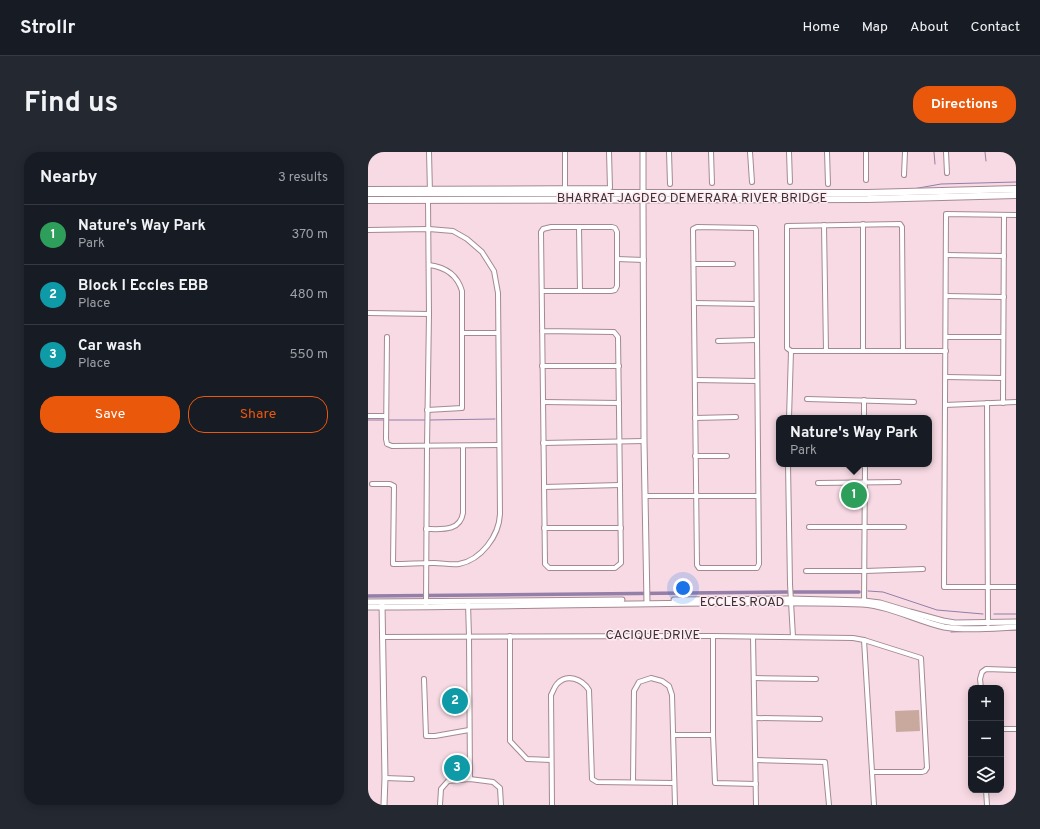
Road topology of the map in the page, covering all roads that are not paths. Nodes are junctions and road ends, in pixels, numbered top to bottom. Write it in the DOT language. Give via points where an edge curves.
graph roads {
  1 [pos="429,152"];
  2 [pos="565,152"];
  3 [pos="610,152"];
  4 [pos="643,152"];
  5 [pos="669,152"];
  6 [pos="711,152"];
  7 [pos="750,152"];
  8 [pos="789,152"];
  9 [pos="827,152"];
  10 [pos="866,152"];
  11 [pos="905,152"];
  12 [pos="946,152"];
  13 [pos="947,173"];
  14 [pos="904,175"];
  15 [pos="866,180"];
  16 [pos="752,182"];
  17 [pos="790,182"];
  18 [pos="712,183"];
  19 [pos="670,184"];
  20 [pos="828,184"];
  21 [pos="565,188"];
  22 [pos="368,189"];
  23 [pos="1016,189"];
  24 [pos="430,191"];
  25 [pos="368,193"];
  26 [pos="643,193"];
  27 [pos="1016,195"];
  28 [pos="368,200"];
  29 [pos="428,200"];
  30 [pos="1004,215"];
  31 [pos="1016,215"];
  32 [pos="863,224"];
  33 [pos="824,225"];
  34 [pos="579,227"];
  35 [pos="429,229"];
  36 [pos="368,230"];
  37 [pos="946,255"];
  38 [pos="1004,256"];
  39 [pos="617,259"];
  40 [pos="644,260"];
  41 [pos="694,264"];
  42 [pos="733,264"];
  43 [pos="429,265"];
  44 [pos="542,291"];
  45 [pos="580,291"];
  46 [pos="946,296"];
  47 [pos="1004,297"];
  48 [pos="694,303"];
  49 [pos="756,304"];
  50 [pos="368,313"];
  51 [pos="429,314"];
  52 [pos="542,331"];
  53 [pos="462,333"];
  54 [pos="498,333"];
  55 [pos="946,336"];
  56 [pos="387,337"];
  57 [pos="1003,337"];
  58 [pos="757,340"];
  59 [pos="718,341"];
  60 [pos="791,351"];
  61 [pos="826,351"];
  62 [pos="863,351"];
  63 [pos="903,351"];
  64 [pos="946,351"];
  65 [pos="542,366"];
  66 [pos="619,366"];
  67 [pos="946,378"];
  68 [pos="1003,378"];
  69 [pos="695,380"];
  70 [pos="757,381"];
  71 [pos="807,399"];
  72 [pos="864,400"];
  73 [pos="543,402"];
  74 [pos="914,402"];
  75 [pos="1003,402"];
  76 [pos="1016,402"];
  77 [pos="619,403"];
  78 [pos="987,403"];
  79 [pos="945,405"];
  80 [pos="428,410"];
  81 [pos="788,415"];
  82 [pos="864,415"];
  83 [pos="368,416"];
  84 [pos="386,416"];
  85 [pos="736,417"];
  86 [pos="695,418"];
  87 [pos="644,441"];
  88 [pos="620,442"];
  89 [pos="543,443"];
  90 [pos="499,445"];
  91 [pos="427,446"];
  92 [pos="463,446"];
  93 [pos="696,456"];
  94 [pos="727,456"];
  95 [pos="788,467"];
  96 [pos="865,467"];
  97 [pos="899,482"];
  98 [pos="818,483"];
  99 [pos="865,483"];
  100 [pos="372,484"];
  101 [pos="620,485"];
  102 [pos="544,487"];
  103 [pos="646,496"];
  104 [pos="696,496"];
  105 [pos="758,496"];
  106 [pos="809,527"];
  107 [pos="865,527"];
  108 [pos="904,527"];
  109 [pos="544,528"];
  110 [pos="621,528"];
  111 [pos="426,529"];
  112 [pos="427,563"];
  113 [pos="923,569"];
  114 [pos="806,571"];
  115 [pos="865,571"];
  116 [pos="987,587"];
  117 [pos="1016,588"];
  118 [pos="790,601"];
  119 [pos="368,602"];
  120 [pos="647,602"];
  121 [pos="864,603"];
  122 [pos="382,604"];
  123 [pos="426,604"];
  124 [pos="468,604"];
  125 [pos="368,607"];
  126 [pos="1016,622"];
  127 [pos="988,626"];
  128 [pos="1016,627"];
  129 [pos="469,636"];
  130 [pos="510,636"];
  131 [pos="713,636"];
  132 [pos="382,637"];
  133 [pos="753,637"];
  134 [pos="793,637"];
  135 [pos="864,640"];
  136 [pos="1016,670"];
  137 [pos="754,678"];
  138 [pos="424,679"];
  139 [pos="816,679"];
  140 [pos="981,685"];
  141 [pos="755,718"];
  142 [pos="820,719"];
  143 [pos="1004,729"];
  144 [pos="1016,729"];
  145 [pos="470,730"];
  146 [pos="674,735"];
  147 [pos="713,735"];
  148 [pos="551,760"];
  149 [pos="756,760"];
  150 [pos="872,772"];
  151 [pos="385,778"];
  152 [pos="412,779"];
  153 [pos="470,779"];
  154 [pos="633,782"];
  155 [pos="673,783"];
  156 [pos="756,784"];
  157 [pos="986,793"];
  158 [pos="384,805"];
  159 [pos="440,805"];
  160 [pos="501,805"];
  161 [pos="552,805"];
  162 [pos="675,805"];
  163 [pos="756,805"];
  164 [pos="829,805"];
  165 [pos="874,805"];
  166 [pos="987,805"];
  1 -- 24 [label="street"];
  2 -- 21 [label="street"];
  3 -- 21 [label="street" via="610,188"];
  4 -- 26 [label="street"];
  5 -- 19 [label="street"];
  6 -- 18 [label="street"];
  7 -- 16 [label="street"];
  8 -- 17 [label="street"];
  9 -- 20 [label="street"];
  10 -- 15 [label="street"];
  11 -- 14 [label="street"];
  12 -- 13 [label="street"];
  21 -- 24 [label="street"];
  22 -- 24 [label="street"];
  23 -- 26 [label="main road, BHARRAT JAGDEO DEMERARA RIVER BRIDGE" via="868,193"];
  24 -- 25 [label="main road, BHARRAT JAGDEO DEMERARA RIVER BRIDGE"];
  24 -- 26 [label="main road, BHARRAT JAGDEO DEMERARA RIVER BRIDGE"];
  26 -- 27 [label="main road, BHARRAT JAGDEO DEMERARA RIVER BRIDGE" via="868,199"];
  26 -- 29 [label="main road, BHARRAT JAGDEO DEMERARA RIVER BRIDGE"];
  26 -- 40 [label="street"];
  28 -- 29 [label="main road, BHARRAT JAGDEO DEMERARA RIVER BRIDGE"];
  29 -- 35 [label="street"];
  30 -- 31 [label="street"];
  30 -- 37 [label="street" via="946,214"];
  30 -- 38 [label="street"];
  32 -- 33 [label="street"];
  32 -- 62 [label="street"];
  32 -- 63 [label="street" via="900,224 902,227"];
  33 -- 60 [label="street" via="786,228 787,348"];
  33 -- 61 [label="street"];
  34 -- 39 [label="street" via="615,228"];
  34 -- 44 [label="street" via="543,228"];
  34 -- 45 [label="street"];
  35 -- 36 [label="street"];
  35 -- 43 [label="street"];
  35 -- 54 [label="street" via="444,229 459,234 482,252 490,262 497,285"];
  37 -- 38 [label="street"];
  37 -- 46 [label="street"];
  38 -- 47 [label="street"];
  39 -- 40 [label="street"];
  39 -- 45 [label="street" via="615,290"];
  40 -- 87 [label="street"];
  41 -- 42 [label="street"];
  41 -- 48 [label="street"];
  41 -- 49 [label="street" via="694,228 755,228"];
  43 -- 51 [label="street"];
  43 -- 53 [label="street" via="446,270 460,285"];
  44 -- 45 [label="street"];
  44 -- 52 [label="street"];
  46 -- 47 [label="street"];
  46 -- 55 [label="street"];
  47 -- 57 [label="street"];
  48 -- 49 [label="street"];
  48 -- 69 [label="street"];
  49 -- 58 [label="street"];
  50 -- 51 [label="street"];
  51 -- 80 [label="street"];
  52 -- 65 [label="street"];
  52 -- 66 [label="street" via="614,332 618,337"];
  53 -- 54 [label="street"];
  53 -- 80 [label="street" via="462,408"];
  54 -- 90 [label="street"];
  55 -- 57 [label="street"];
  55 -- 64 [label="street"];
  56 -- 84 [label="street"];
  57 -- 68 [label="street"];
  58 -- 59 [label="street"];
  58 -- 70 [label="street"];
  60 -- 61 [label="street"];
  60 -- 81 [label="street"];
  61 -- 62 [label="street"];
  62 -- 63 [label="street"];
  63 -- 64 [label="street"];
  64 -- 67 [label="street"];
  65 -- 66 [label="street"];
  65 -- 73 [label="street"];
  66 -- 77 [label="street"];
  67 -- 68 [label="street"];
  67 -- 79 [label="street"];
  68 -- 75 [label="street"];
  69 -- 70 [label="street"];
  69 -- 86 [label="street"];
  70 -- 105 [label="street"];
  71 -- 72 [label="street"];
  72 -- 74 [label="street"];
  72 -- 82 [label="street"];
  73 -- 77 [label="street"];
  73 -- 89 [label="street"];
  75 -- 76 [label="street"];
  75 -- 78 [label="street"];
  77 -- 88 [label="street"];
  78 -- 79 [label="street"];
  78 -- 116 [label="street"];
  79 -- 116 [label="street" via="944,587"];
  80 -- 91 [label="street"];
  83 -- 84 [label="street"];
  84 -- 91 [label="street" via="387,444"];
  85 -- 86 [label="street"];
  86 -- 93 [label="street"];
  87 -- 88 [label="street"];
  87 -- 103 [label="street"];
  88 -- 89 [label="street"];
  88 -- 101 [label="street"];
  89 -- 102 [label="street"];
  90 -- 92 [label="street"];
  90 -- 112 [label="street" via="500,520 490,543 481,553 463,563"];
  91 -- 92 [label="street"];
  91 -- 111 [label="street"];
  92 -- 111 [label="street" via="461,520 450,529"];
  93 -- 94 [label="street"];
  93 -- 104 [label="street"];
  95 -- 118 [label="street"];
  96 -- 99 [label="street"];
  97 -- 99 [label="street"];
  98 -- 99 [label="street"];
  99 -- 107 [label="street"];
  100 -- 112 [label="street" via="394,486 394,564"];
  101 -- 102 [label="street"];
  101 -- 110 [label="street"];
  102 -- 109 [label="street"];
  103 -- 104 [label="street"];
  103 -- 120 [label="street"];
  104 -- 105 [label="street"];
  104 -- 105 [label="street" via="697,566 700,568 757,568"];
  106 -- 107 [label="street"];
  107 -- 108 [label="street"];
  107 -- 115 [label="street"];
  109 -- 110 [label="street"];
  109 -- 110 [label="street" via="545,564 549,568 615,568 621,564"];
  111 -- 112 [label="street"];
  112 -- 123 [label="street"];
  113 -- 115 [label="street"];
  114 -- 115 [label="street"];
  115 -- 121 [label="street"];
  116 -- 117 [label="street"];
  116 -- 127 [label="street"];
  118 -- 120 [label="street, ECCLES ROAD"];
  118 -- 121 [label="street, ECCLES ROAD"];
  118 -- 134 [label="street"];
  119 -- 122 [label="street, ECCLES ROAD"];
  120 -- 124 [label="street, ECCLES ROAD"];
  121 -- 127 [label="street, ECCLES ROAD" via="880,603 943,621"];
  122 -- 123 [label="street, ECCLES ROAD"];
  122 -- 125 [label="street, ECCLES ROAD"];
  122 -- 132 [label="street"];
  123 -- 124 [label="street, ECCLES ROAD"];
  124 -- 129 [label="street"];
  126 -- 127 [label="street, ECCLES ROAD"];
  127 -- 128 [label="street, ECCLES ROAD"];
  129 -- 130 [label="street, CACIQUE DRIVE"];
  129 -- 132 [label="street, CACIQUE DRIVE"];
  129 -- 145 [label="street"];
  130 -- 131 [label="street, CACIQUE DRIVE"];
  130 -- 148 [label="street" via="510,741 527,759"];
  131 -- 133 [label="street, CACIQUE DRIVE"];
  131 -- 147 [label="street"];
  132 -- 151 [label="street"];
  133 -- 134 [label="street, CACIQUE DRIVE"];
  133 -- 137 [label="street"];
  134 -- 135 [label="street, CACIQUE DRIVE"];
  135 -- 150 [label="street"];
  135 -- 150 [label="street, CACIQUE DRIVE" via="921,658 926,771"];
  136 -- 140 [label="street" via="986,669 982,672"];
  137 -- 139 [label="street"];
  137 -- 141 [label="street"];
  138 -- 145 [label="street" via="426,736"];
  141 -- 142 [label="street"];
  141 -- 149 [label="street"];
  143 -- 144 [label="street"];
  145 -- 153 [label="street"];
  146 -- 147 [label="street"];
  146 -- 154 [label="street" via="672,695 668,686 652,678 639,682 634,690"];
  146 -- 155 [label="street"];
  147 -- 156 [label="street" via="715,783"];
  148 -- 154 [label="street" via="551,695 558,684 568,678 578,679 590,690 592,779 597,782"];
  148 -- 161 [label="street"];
  149 -- 156 [label="street"];
  149 -- 164 [label="street" via="825,762"];
  150 -- 165 [label="street"];
  151 -- 152 [label="street"];
  151 -- 158 [label="street"];
  153 -- 159 [label="street" via="448,781 441,789"];
  153 -- 160 [label="street" via="493,782 500,788"];
  154 -- 155 [label="street"];
  155 -- 162 [label="street"];
  156 -- 163 [label="street"];
  157 -- 166 [label="street"];
}
